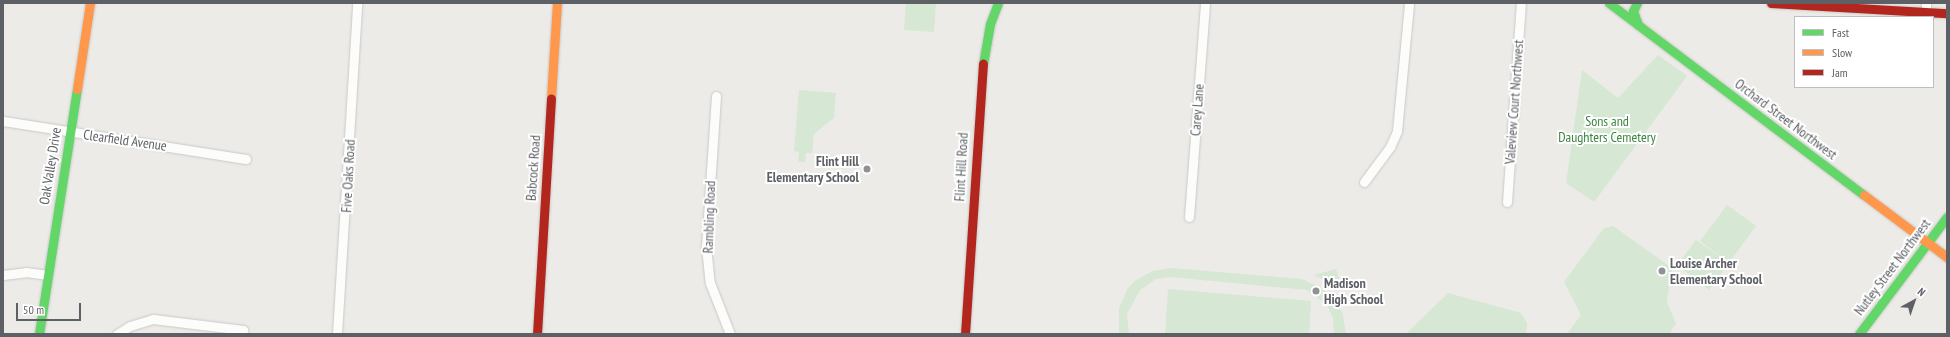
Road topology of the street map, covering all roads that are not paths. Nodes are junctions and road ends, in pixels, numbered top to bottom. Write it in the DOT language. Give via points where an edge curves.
graph roads {
  1 [pos="90,3"];
  2 [pos="357,3"];
  3 [pos="558,3"];
  4 [pos="998,3"];
  5 [pos="1205,3"];
  6 [pos="1409,3"];
  7 [pos="1521,3"];
  8 [pos="1609,3"];
  9 [pos="1637,3"];
  10 [pos="1771,3"];
  11 [pos="1926,7"];
  12 [pos="1947,12"];
  13 [pos="1638,25"];
  14 [pos="716,96"];
  15 [pos="3,121"];
  16 [pos="70,132"];
  17 [pos="246,159"];
  18 [pos="1364,182"];
  19 [pos="1507,202"];
  20 [pos="1190,217"];
  21 [pos="1947,217"];
  22 [pos="1928,242"];
  23 [pos="1947,257"];
  24 [pos="48,274"];
  25 [pos="3,275"];
  26 [pos="243,330"];
  27 [pos="39,334"];
  28 [pos="117,334"];
  29 [pos="337,334"];
  30 [pos="537,334"];
  31 [pos="730,334"];
  32 [pos="965,334"];
  33 [pos="1859,334"];
  1 -- 16 [label="street, Oak Valley Drive"];
  2 -- 29 [label="street, Five Oaks Road"];
  3 -- 30 [label="street, Babcock Road"];
  4 -- 32 [label="street, Flint Hill Road" via="990,24 980,73"];
  5 -- 20 [label="street, Carey Lane"];
  6 -- 18 [label="street" via="1398,131 1390,147"];
  7 -- 19 [label="street, Valeview Court Northwest"];
  8 -- 13 [label="street, Orchard Street Northwest"];
  9 -- 13 [label="street" via="1633,11"];
  10 -- 11 [label="street"];
  11 -- 12 [label="street"];
  13 -- 22 [label="street, Orchard Street Northwest"];
  14 -- 31 [label="street, Rambling Road" via="706,247 710,282"];
  15 -- 16 [label="street, Clearfield Avenue"];
  16 -- 17 [label="street, Clearfield Avenue"];
  16 -- 24 [label="street, Oak Valley Drive"];
  21 -- 22 [label="street, Nutley Street Northwest"];
  22 -- 23 [label="street, Orchard Street Northwest"];
  22 -- 33 [label="street, Nutley Street Northwest"];
  24 -- 25 [label="street" via="21,272"];
  24 -- 27 [label="street, Oak Valley Drive"];
  26 -- 28 [label="street" via="153,320 130,326"];
}
